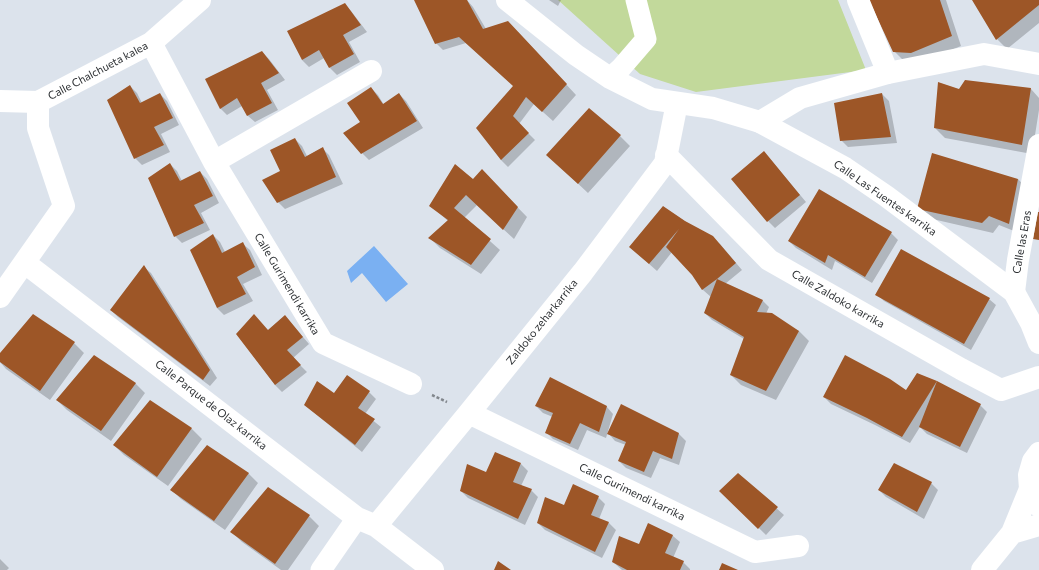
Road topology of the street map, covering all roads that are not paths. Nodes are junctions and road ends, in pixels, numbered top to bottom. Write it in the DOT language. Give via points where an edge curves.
graph roads {
  1 [pos="200,0"];
  2 [pos="508,0"];
  3 [pos="636,0"];
  4 [pos="858,0"];
  5 [pos="151,43"];
  6 [pos="1039,64"];
  7 [pos="371,71"];
  8 [pos="888,73"];
  9 [pos="610,78"];
  10 [pos="0,101"];
  11 [pos="38,102"];
  12 [pos="677,103"];
  13 [pos="760,122"];
  14 [pos="1039,145"];
  15 [pos="666,155"];
  16 [pos="214,162"];
  17 [pos="25,263"];
  18 [pos="1014,292"];
  19 [pos="0,297"];
  20 [pos="1039,343"];
  21 [pos="1039,377"];
  22 [pos="411,384"];
  23 [pos="469,413"];
  24 [pos="1039,453"];
  25 [pos="1035,498"];
  26 [pos="366,522"];
  27 [pos="1039,526"];
  28 [pos="1012,533"];
  29 [pos="798,546"];
  30 [pos="321,570"];
  31 [pos="432,570"];
  32 [pos="982,570"];
  1 -- 5 [label="street, Calle Chalchueta kalea"];
  2 -- 9 [label="street, Calle Las Fuentes karrika" via="576,55"];
  3 -- 9 [label="street" via="646,39"];
  4 -- 8 [label="street"];
  5 -- 11 [label="street, Calle Chalchueta kalea"];
  5 -- 16 [label="street, Calle Gurimendi karrika"];
  6 -- 8 [label="street" via="984,54"];
  7 -- 16 [label="street"];
  8 -- 13 [label="street" via="800,98"];
  9 -- 12 [label="street, Calle Las Fuentes karrika" via="652,99"];
  10 -- 11 [label="street"];
  11 -- 17 [label="street, Calle Chalchueta kalea" via="38,128 64,206"];
  12 -- 13 [label="street, Calle Las Fuentes karrika" via="713,108"];
  12 -- 15 [label="street, Zaldoko zeharkarrika"];
  13 -- 18 [label="street, Calle Las Fuentes karrika" via="845,168"];
  14 -- 18 [label="street, Calle las Eras"];
  15 -- 21 [label="street, Calle Zaldoko karrika" via="769,260 1001,390"];
  15 -- 23 [label="street, Zaldoko zeharkarrika" via="665,163 583,272"];
  16 -- 22 [label="street, Calle Gurimendi karrika" via="323,343"];
  17 -- 19 [label="street"];
  17 -- 26 [label="street, Calle Parque de Olaz karrika"];
  18 -- 20 [label="street, Calle Las Fuentes karrika"];
  23 -- 26 [label="street, Zaldoko zeharkarrika"];
  23 -- 29 [label="street, Calle Gurimendi karrika" via="755,552"];
  24 -- 25 [label="street" via="1033,461 1029,475"];
  25 -- 28 [label="street"];
  26 -- 30 [label="street, Zaldoko zeharkarrika"];
  26 -- 31 [label="street, Calle Parque de Olaz karrika"];
  27 -- 28 [label="street"];
  28 -- 32 [label="street"];
}
